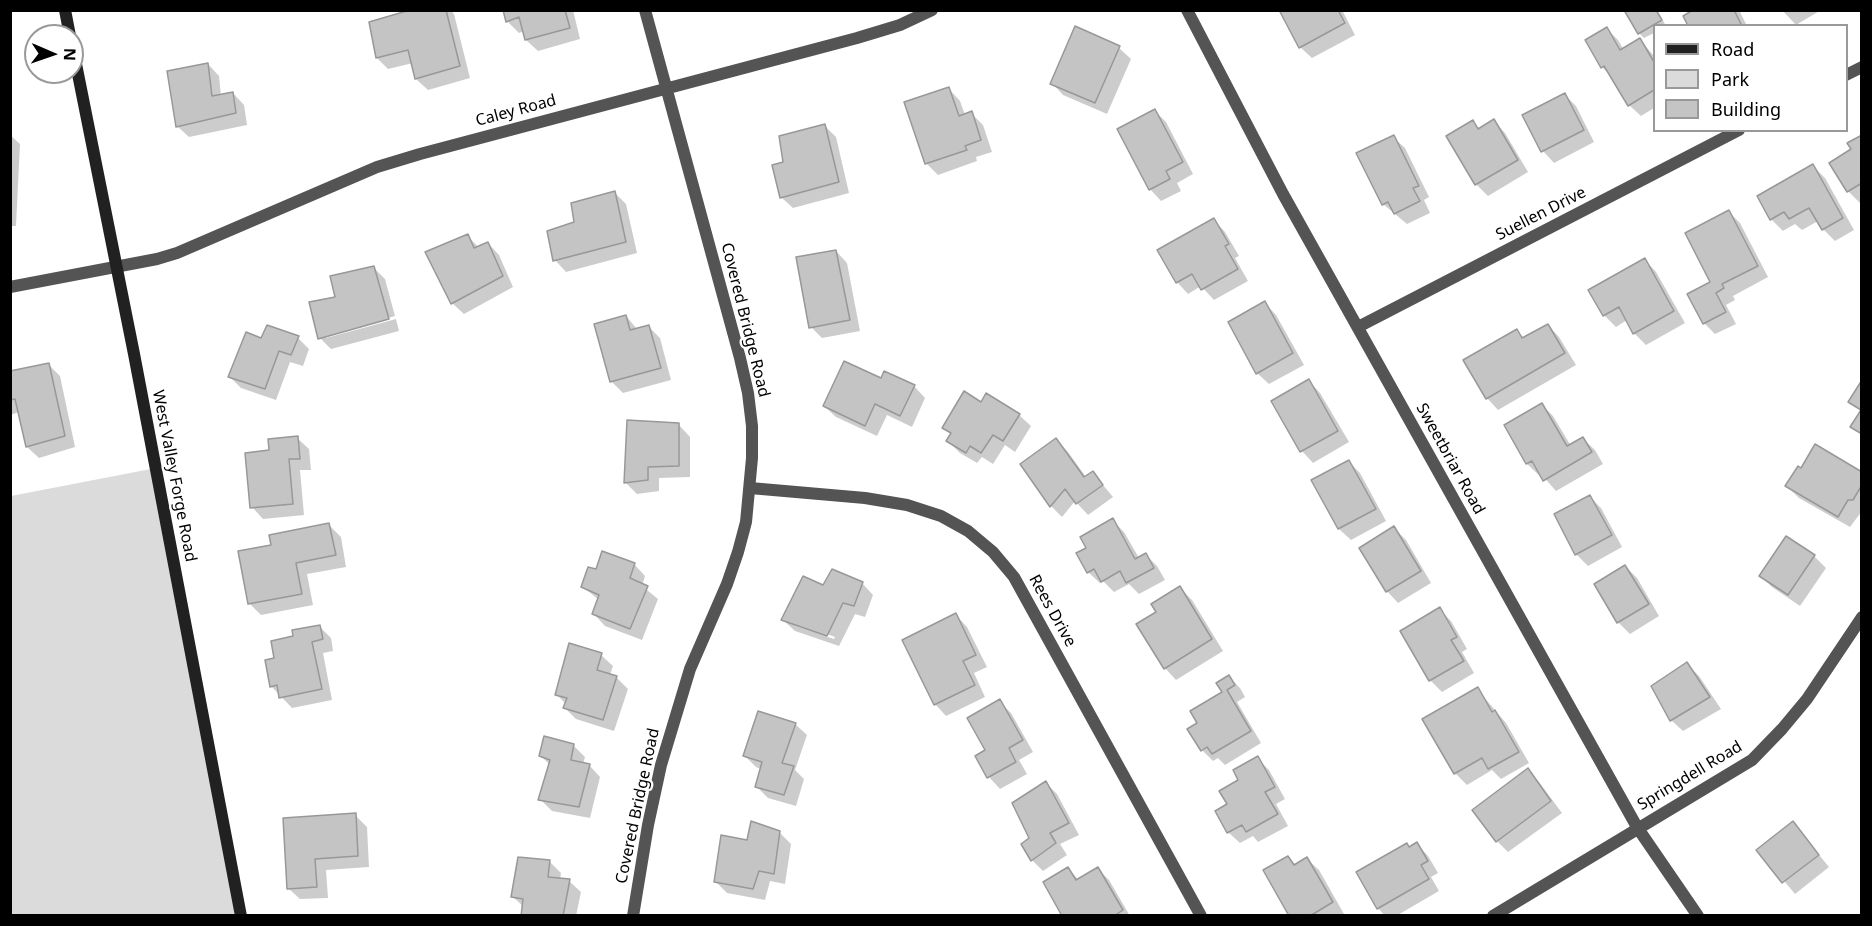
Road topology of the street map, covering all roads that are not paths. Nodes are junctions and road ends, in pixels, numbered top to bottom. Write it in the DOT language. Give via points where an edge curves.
graph roads {
  1 [pos="645,10"];
  2 [pos="932,10"];
  3 [pos="1187,10"];
  4 [pos="1862,67"];
  5 [pos="1848,74"];
  6 [pos="80,84"];
  7 [pos="666,89"];
  8 [pos="1735,132"];
  9 [pos="117,267"];
  10 [pos="10,287"];
  11 [pos="1358,327"];
  12 [pos="750,488"];
  13 [pos="1861,617"];
  14 [pos="1637,827"];
  15 [pos="241,915"];
  16 [pos="633,915"];
  17 [pos="1201,915"];
  18 [pos="1493,915"];
  19 [pos="1698,915"];
  1 -- 7 [label="street, Covered Bridge Road"];
  2 -- 7 [label="street, Caley Road" via="900,25"];
  3 -- 11 [label="street, Sweetbriar Road"];
  4 -- 5 [label="street"];
  6 -- 9 [label="main road, West Valley Forge Road"];
  7 -- 9 [label="street, Caley Road" via="377,167 177,253"];
  7 -- 12 [label="street, Covered Bridge Road" via="748,393 752,426"];
  8 -- 11 [label="street, Suellen Drive"];
  9 -- 10 [label="street, Caley Road"];
  9 -- 15 [label="main road, West Valley Forge Road"];
  11 -- 14 [label="street, Sweetbriar Road"];
  12 -- 16 [label="street, Covered Bridge Road" via="738,552 690,669 661,765"];
  12 -- 17 [label="street, Rees Drive" via="907,505 941,516 968,531 993,552 1014,577"];
  13 -- 14 [label="street, Springdell Road" via="1807,699 1752,760"];
  14 -- 18 [label="street, Springdell Road"];
  14 -- 19 [label="street, Sweetbriar Road"];
}
